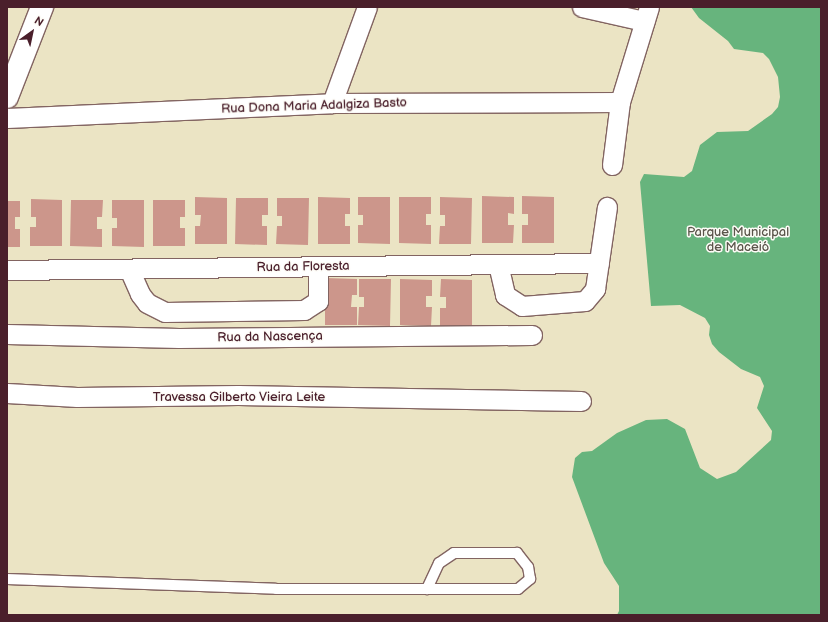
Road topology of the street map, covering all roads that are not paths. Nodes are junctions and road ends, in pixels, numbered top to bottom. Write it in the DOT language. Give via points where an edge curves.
graph roads {
  1 [pos="42,7"];
  2 [pos="367,7"];
  3 [pos="582,7"];
  4 [pos="647,14"];
  5 [pos="7,97"];
  6 [pos="620,102"];
  7 [pos="332,103"];
  8 [pos="7,118"];
  9 [pos="612,165"];
  10 [pos="606,208"];
  11 [pos="599,263"];
  12 [pos="498,264"];
  13 [pos="318,266"];
  14 [pos="129,269"];
  15 [pos="7,270"];
  16 [pos="7,334"];
  17 [pos="532,335"];
  18 [pos="7,393"];
  19 [pos="581,401"];
  20 [pos="7,578"];
  21 [pos="427,589"];
  1 -- 5 [label="street"];
  2 -- 7 [label="street"];
  3 -- 4 [label="street"];
  4 -- 6 [label="street"];
  6 -- 7 [label="street, Rua Dona Maria Adalgiza Basto"];
  6 -- 9 [label="street"];
  7 -- 8 [label="street, Rua Dona Maria Adalgiza Basto"];
  10 -- 11 [label="street"];
  11 -- 12 [label="street, Rua da Floresta"];
  11 -- 12 [label="street" via="595,289 585,301 522,306 505,295"];
  12 -- 13 [label="street, Rua da Floresta"];
  13 -- 14 [label="street, Rua da Floresta"];
  13 -- 14 [label="street" via="318,301 304,310 165,312 147,303"];
  14 -- 15 [label="street, Rua da Floresta"];
  16 -- 17 [label="street, Rua da Nascença" via="179,338"];
  18 -- 19 [label="street, Travessa Gilberto Vieira Leite" via="77,397 238,395"];
  20 -- 21 [label="lane" via="276,590"];
  21 -- 21 [label="lane" via="439,563 454,553 517,554 528,567 530,579 518,589"];
}
